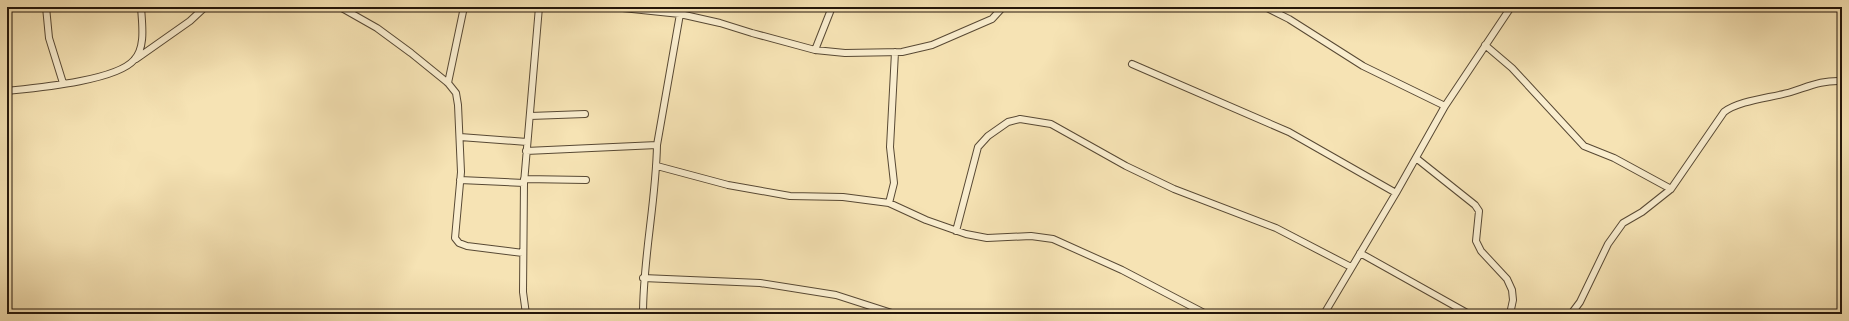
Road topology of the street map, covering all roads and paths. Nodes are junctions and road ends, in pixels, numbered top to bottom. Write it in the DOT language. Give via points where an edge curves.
graph roads {
  1 [pos="46,7"];
  2 [pos="141,7"];
  3 [pos="205,7"];
  4 [pos="340,7"];
  5 [pos="464,7"];
  6 [pos="539,7"];
  7 [pos="613,7"];
  8 [pos="832,7"];
  9 [pos="1003,7"];
  10 [pos="1265,7"];
  11 [pos="1511,7"];
  12 [pos="680,14"];
  13 [pos="1485,45"];
  14 [pos="814,50"];
  15 [pos="895,52"];
  16 [pos="133,61"];
  17 [pos="1132,64"];
  18 [pos="1842,81"];
  19 [pos="448,83"];
  20 [pos="63,84"];
  21 [pos="7,91"];
  22 [pos="1445,106"];
  23 [pos="585,114"];
  24 [pos="530,116"];
  25 [pos="460,137"];
  26 [pos="527,142"];
  27 [pos="658,145"];
  28 [pos="526,151"];
  29 [pos="1416,158"];
  30 [pos="657,166"];
  31 [pos="460,180"];
  32 [pos="586,180"];
  33 [pos="524,181"];
  34 [pos="1671,189"];
  35 [pos="1396,194"];
  36 [pos="889,203"];
  37 [pos="956,231"];
  38 [pos="523,253"];
  39 [pos="1360,253"];
  40 [pos="1351,267"];
  41 [pos="643,278"];
  42 [pos="526,314"];
  43 [pos="643,314"];
  44 [pos="895,314"];
  45 [pos="1206,314"];
  46 [pos="1324,314"];
  47 [pos="1469,314"];
  48 [pos="1510,314"];
  49 [pos="1571,314"];
  1 -- 20 [label="street" via="49,38"];
  2 -- 16 [label="street" via="141,47"];
  3 -- 16 [label="street" via="190,21"];
  4 -- 19 [label="street" via="377,28"];
  5 -- 19 [label="street"];
  6 -- 24 [label="street"];
  7 -- 12 [label="street"];
  8 -- 14 [label="street"];
  9 -- 15 [label="street" via="992,20 963,33 932,45"];
  10 -- 22 [label="street" via="1289,19 1363,66"];
  11 -- 13 [label="street"];
  12 -- 14 [label="street"];
  12 -- 27 [label="street"];
  13 -- 22 [label="street"];
  13 -- 34 [label="street" via="1512,68 1584,146 1614,158"];
  14 -- 15 [label="street" via="845,53"];
  15 -- 36 [label="street" via="890,147 894,183"];
  16 -- 20 [label="street" via="102,76"];
  17 -- 35 [label="street" via="1289,132"];
  18 -- 34 [label="street" via="1813,84 1792,92 1732,106 1724,112"];
  19 -- 25 [label="street" via="456,93"];
  20 -- 21 [label="street"];
  22 -- 29 [label="street"];
  23 -- 24 [label="street"];
  24 -- 26 [label="street"];
  25 -- 26 [label="street"];
  25 -- 31 [label="street"];
  26 -- 28 [label="street"];
  27 -- 28 [label="street"];
  27 -- 30 [label="street"];
  28 -- 33 [label="street"];
  29 -- 35 [label="street"];
  29 -- 48 [label="street" via="1475,205 1479,211 1476,241 1481,251 1507,279 1513,300"];
  30 -- 36 [label="street" via="790,196 843,197"];
  30 -- 41 [label="street"];
  31 -- 33 [label="street"];
  31 -- 38 [label="street" via="455,238 467,246"];
  32 -- 33 [label="street"];
  33 -- 38 [label="street"];
  34 -- 49 [label="street" via="1642,212 1623,223 1608,244 1580,302"];
  35 -- 39 [label="street"];
  36 -- 37 [label="street"];
  37 -- 40 [label="street" via="978,147 993,132 1008,122 1020,119 1051,124 1126,166 1174,189 1276,228"];
  37 -- 45 [label="street" via="987,238 1031,236 1053,239 1122,270"];
  38 -- 42 [label="street"];
  39 -- 40 [label="street"];
  39 -- 47 [label="street"];
  40 -- 46 [label="street"];
  41 -- 43 [label="street"];
  41 -- 44 [label="street" via="760,283 836,296"];
}
